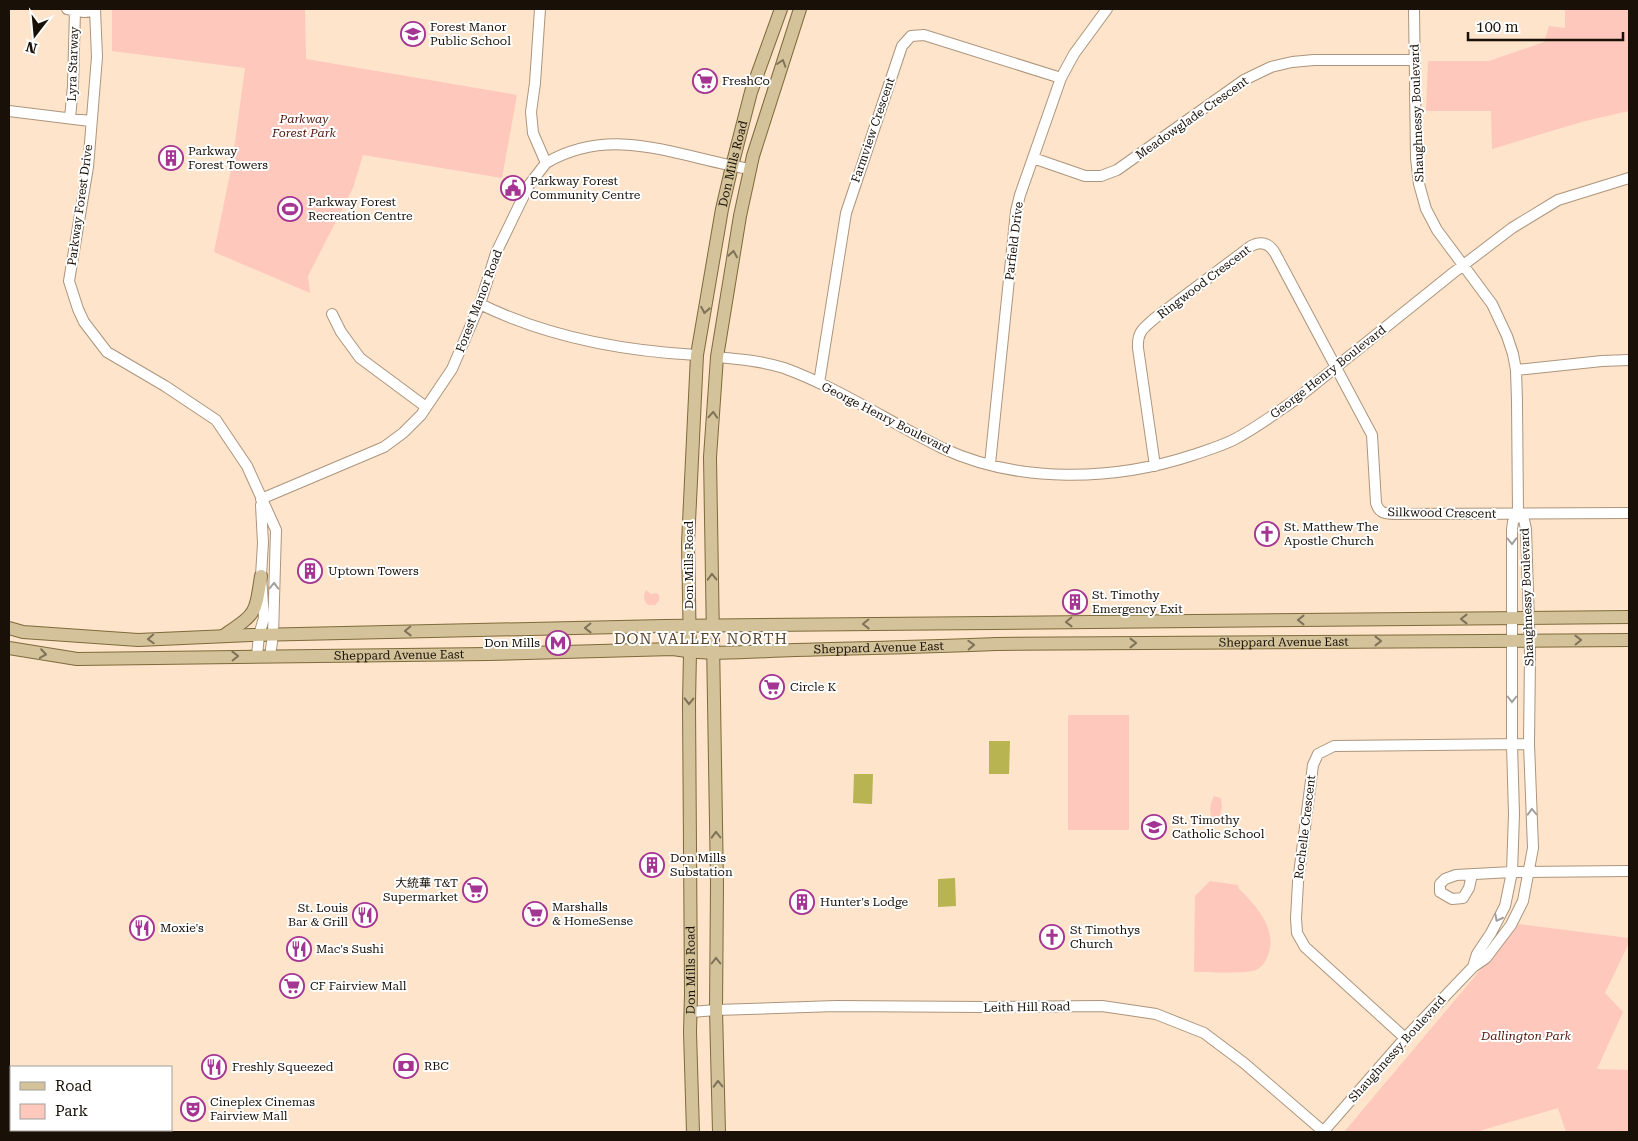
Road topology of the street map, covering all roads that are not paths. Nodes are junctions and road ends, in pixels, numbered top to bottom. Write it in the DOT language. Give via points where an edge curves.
graph roads {
  1 [pos="71,9"];
  2 [pos="540,9"];
  3 [pos="781,9"];
  4 [pos="800,9"];
  5 [pos="1106,9"];
  6 [pos="1414,9"];
  7 [pos="95,10"];
  8 [pos="1415,60"];
  9 [pos="1061,78"];
  10 [pos="9,111"];
  11 [pos="70,118"];
  12 [pos="90,121"];
  13 [pos="1033,158"];
  14 [pos="546,163"];
  15 [pos="732,166"];
  16 [pos="750,169"];
  17 [pos="1629,178"];
  18 [pos="1464,265"];
  19 [pos="480,304"];
  20 [pos="332,314"];
  21 [pos="698,355"];
  22 [pos="717,357"];
  23 [pos="1629,360"];
  24 [pos="1335,367"];
  25 [pos="1516,370"];
  26 [pos="819,383"];
  27 [pos="426,407"];
  28 [pos="990,464"];
  29 [pos="1155,466"];
  30 [pos="261,499"];
  31 [pos="1629,513"];
  32 [pos="1518,514"];
  33 [pos="261,576"];
  34 [pos="1629,617"];
  35 [pos="1512,619"];
  36 [pos="1529,619"];
  37 [pos="689,626"];
  38 [pos="712,626"];
  39 [pos="9,628"];
  40 [pos="259,635"];
  41 [pos="273,635"];
  42 [pos="223,636"];
  43 [pos="1629,640"];
  44 [pos="1512,641"];
  45 [pos="1530,641"];
  46 [pos="9,648"];
  47 [pos="690,652"];
  48 [pos="712,652"];
  49 [pos="257,656"];
  50 [pos="270,656"];
  51 [pos="1512,744"];
  52 [pos="1529,744"];
  53 [pos="1629,870"];
  54 [pos="1512,872"];
  55 [pos="1529,872"];
  56 [pos="1472,874"];
  57 [pos="1473,967"];
  58 [pos="716,1010"];
  59 [pos="690,1012"];
  60 [pos="1405,1038"];
  61 [pos="693,1132"];
  62 [pos="719,1132"];
  63 [pos="1323,1132"];
  1 -- 7 [label="street"];
  1 -- 11 [label="street, Lyra Starway" via="73,86"];
  2 -- 14 [label="street" via="530,112 533,133"];
  3 -- 15 [label="main road, Don Mills Road" via="751,92"];
  16 -- 4 [label="main road, Don Mills Road, one-way"];
  5 -- 9 [label="street, Parfield Drive"];
  6 -- 8 [label="street, Shaughnessy Boulevard"];
  7 -- 12 [label="street, Parkway Forest Drive" via="97,57"];
  8 -- 13 [label="street, Meadowglade Crescent" via="1314,60 1271,67 1244,80 1117,170 1101,176 1085,176"];
  8 -- 18 [label="street, Shaughnessy Boulevard" via="1419,184 1426,209 1437,230"];
  9 -- 13 [label="street, Parfield Drive"];
  9 -- 26 [label="street, Farmview Crescent" via="924,35 911,36 902,46 846,212"];
  10 -- 11 [label="street"];
  11 -- 12 [label="street"];
  12 -- 30 [label="street, Parkway Forest Drive" via="88,167 70,281 84,322 107,352 216,420 247,466"];
  13 -- 28 [label="street, Parfield Drive" via="1016,211"];
  14 -- 15 [label="street" via="584,148 613,143 655,147"];
  14 -- 19 [label="street, Forest Manor Road" via="529,184 496,253"];
  15 -- 16 [label="street"];
  15 -- 21 [label="main road, Don Mills Road, one-way"];
  22 -- 16 [label="main road, Don Mills Road, one-way"];
  17 -- 18 [label="street, George Henry Boulevard" via="1558,200 1512,228"];
  18 -- 24 [label="street, George Henry Boulevard"];
  18 -- 25 [label="street, Shaughnessy Boulevard" via="1492,304 1507,336"];
  19 -- 21 [label="street" via="555,333 605,345"];
  19 -- 27 [label="street, Forest Manor Road" via="452,370"];
  20 -- 27 [label="street" via="360,358"];
  21 -- 37 [label="main road, Don Mills Road" via="688,543"];
  22 -- 26 [label="street, George Henry Boulevard" via="783,368"];
  38 -- 22 [label="main road, Don Mills Road, one-way" via="710,457"];
  23 -- 25 [label="street"];
  24 -- 29 [label="street, George Henry Boulevard" via="1288,405 1235,439"];
  24 -- 29 [label="street, Ringwood Crescent" via="1272,248 1262,243 1251,246 1140,331 1138,348"];
  24 -- 32 [label="street, Silkwood Crescent" via="1372,435 1376,503 1380,511 1386,514"];
  25 -- 32 [label="street, Shaughnessy Boulevard"];
  26 -- 28 [label="street, George Henry Boulevard" via="943,448"];
  27 -- 30 [label="street, Forest Manor Road" via="403,433 384,447"];
  28 -- 29 [label="street, George Henry Boulevard" via="1061,475 1121,472"];
  30 -- 33 [label="street, Parkway Forest Drive"];
  41 -- 30 [label="street, Parkway Forest Drive, one-way" via="276,530"];
  31 -- 32 [label="street, Silkwood Crescent"];
  32 -- 35 [label="street, Shaughnessy Boulevard, one-way" via="1512,529"];
  32 -- 36 [label="street, Shaughnessy Boulevard" via="1526,529"];
  33 -- 40 [label="street, Parkway Forest Drive" via="264,618"];
  33 -- 42 [label="main road" via="253,613"];
  34 -- 36 [label="main road, Sheppard Avenue East"];
  35 -- 36 [label="main road, Sheppard Avenue East"];
  35 -- 38 [label="main road, Sheppard Avenue East, one-way"];
  35 -- 44 [label="street, Shaughnessy Boulevard"];
  36 -- 45 [label="street, Shaughnessy Boulevard"];
  37 -- 38 [label="main road, Sheppard Avenue East"];
  37 -- 41 [label="main road, Sheppard Avenue East, one-way"];
  37 -- 47 [label="main road, Don Mills Road"];
  38 -- 48 [label="main road, Don Mills Road"];
  42 -- 39 [label="main road, Sheppard Avenue East, one-way" via="138,640 23,632"];
  40 -- 41 [label="main road, Sheppard Avenue East"];
  40 -- 42 [label="main road, Sheppard Avenue East"];
  40 -- 49 [label="street, Parkway Forest Drive"];
  41 -- 50 [label="street, Parkway Forest Drive"];
  45 -- 43 [label="main road, Sheppard Avenue East, one-way"];
  44 -- 45 [label="main road, Sheppard Avenue East"];
  48 -- 44 [label="main road, Sheppard Avenue East, one-way" via="996,644"];
  44 -- 51 [label="street, Shaughnessy Boulevard, one-way"];
  45 -- 52 [label="street, Shaughnessy Boulevard"];
  46 -- 49 [label="main road, Sheppard Avenue East, one-way" via="77,659"];
  47 -- 48 [label="main road, Sheppard Avenue East"];
  47 -- 50 [label="main road, Sheppard Avenue East" via="673,649"];
  47 -- 59 [label="main road, Don Mills Road, one-way"];
  58 -- 48 [label="main road, Don Mills Road, one-way"];
  49 -- 50 [label="main road, Sheppard Avenue East"];
  51 -- 52 [label="street, Rochelle Crescent"];
  51 -- 54 [label="street, Shaughnessy Boulevard"];
  51 -- 60 [label="street, Rochelle Crescent" via="1334,746 1318,754 1313,765 1298,882 1297,933 1305,947"];
  55 -- 52 [label="street, Shaughnessy Boulevard, one-way" via="1533,848"];
  53 -- 55 [label="street"];
  54 -- 55 [label="street"];
  54 -- 56 [label="street"];
  54 -- 57 [label="street, Shaughnessy Boulevard, one-way" via="1505,906"];
  55 -- 57 [label="street, Shaughnessy Boulevard" via="1523,901 1511,925 1486,958"];
  57 -- 60 [label="street, Shaughnessy Boulevard"];
  58 -- 59 [label="street, Leith Hill Road"];
  62 -- 58 [label="main road, Don Mills Road, one-way"];
  58 -- 63 [label="street, Leith Hill Road" via="836,1006 1102,1006 1156,1014 1204,1033 1244,1063"];
  59 -- 61 [label="main road, Don Mills Road"];
  60 -- 63 [label="street, Shaughnessy Boulevard"];
}
